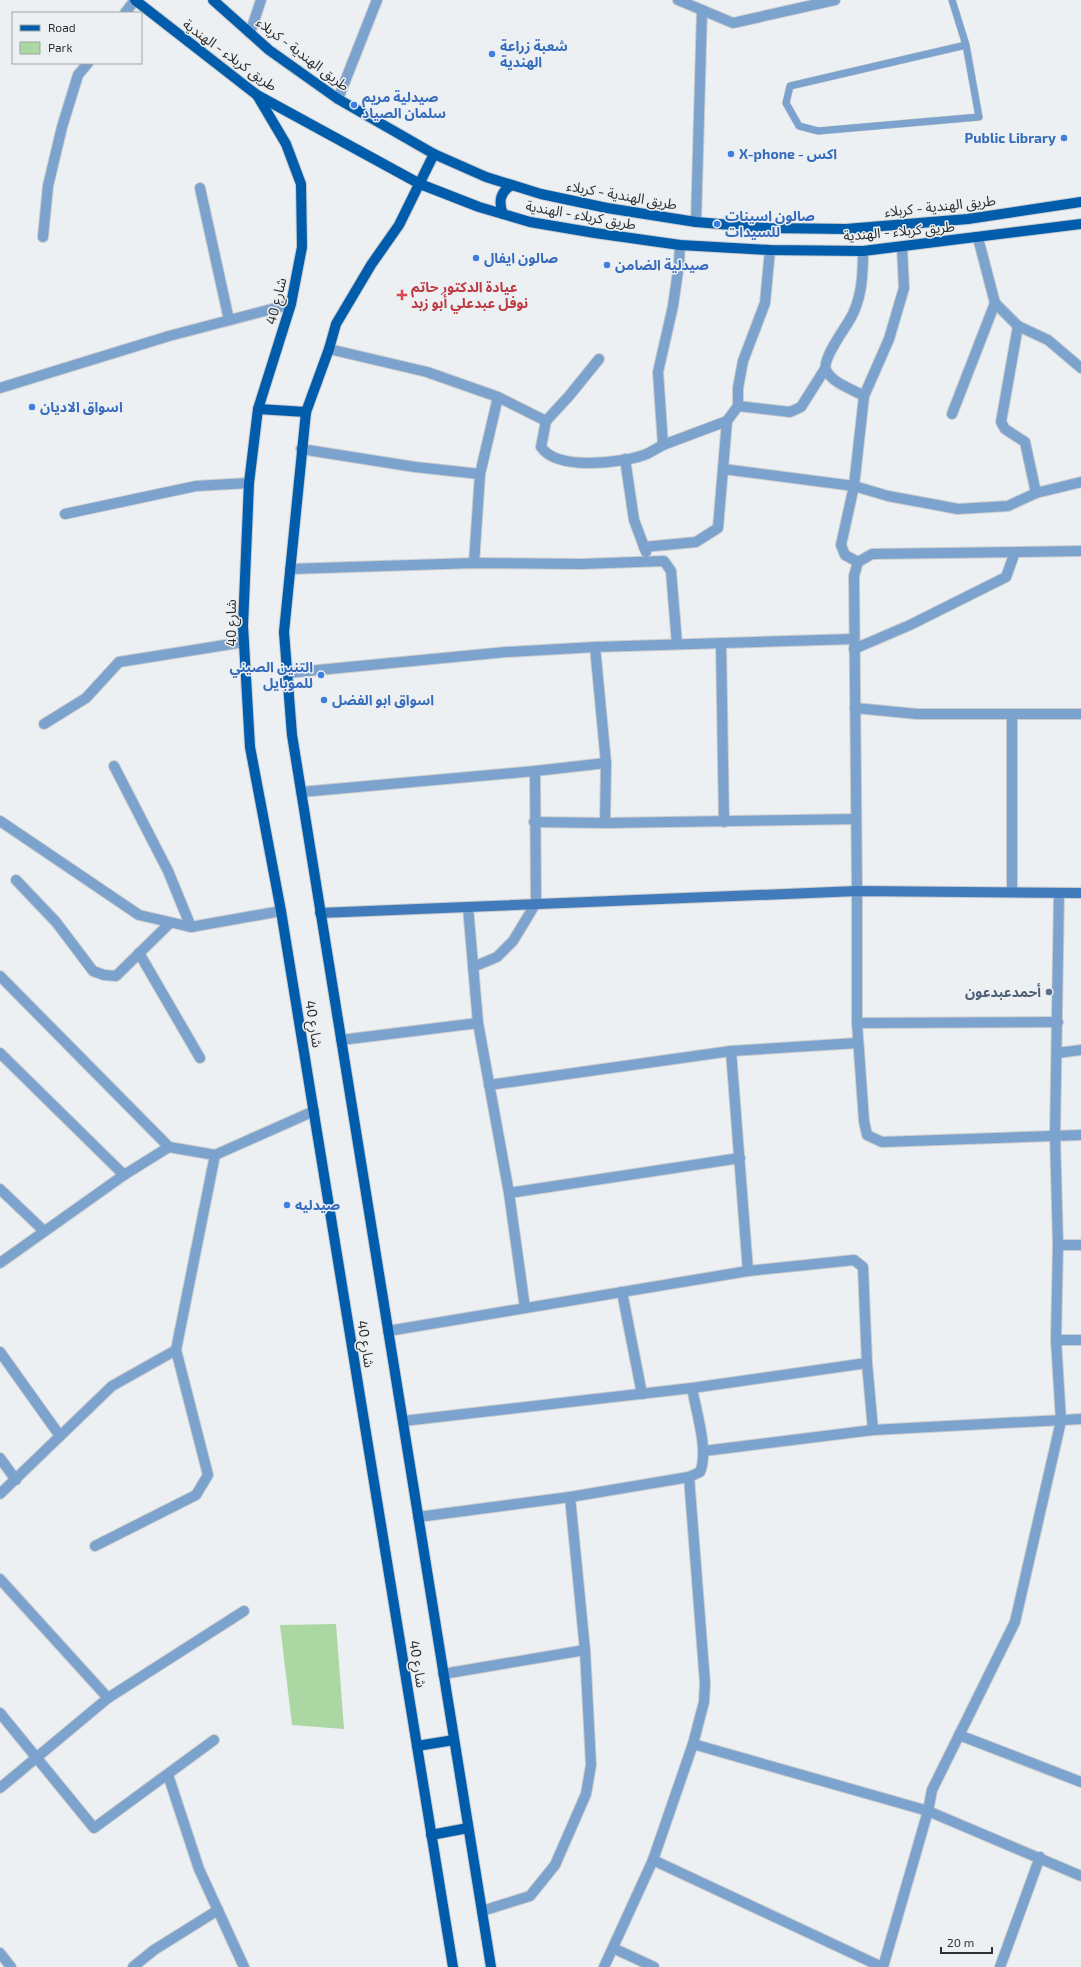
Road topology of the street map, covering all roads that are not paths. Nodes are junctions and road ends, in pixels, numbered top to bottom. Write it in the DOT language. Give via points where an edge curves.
graph roads {
  1 [pos="134,0"];
  2 [pos="213,0"];
  3 [pos="260,0"];
  4 [pos="377,0"];
  5 [pos="680,0"];
  6 [pos="835,0"];
  7 [pos="952,0"];
  8 [pos="702,10"];
  9 [pos="126,12"];
  10 [pos="250,33"];
  11 [pos="966,45"];
  12 [pos="87,64"];
  13 [pos="257,95"];
  14 [pos="338,99"];
  15 [pos="434,154"];
  16 [pos="420,184"];
  17 [pos="512,185"];
  18 [pos="200,188"];
  19 [pos="1081,202"];
  20 [pos="503,214"];
  21 [pos="696,222"];
  22 [pos="1081,224"];
  23 [pos="44,237"];
  24 [pos="978,238"];
  25 [pos="680,245"];
  26 [pos="902,247"];
  27 [pos="770,250"];
  28 [pos="863,251"];
  29 [pos="995,303"];
  30 [pos="291,304"];
  31 [pos="230,320"];
  32 [pos="1018,326"];
  33 [pos="328,349"];
  34 [pos="599,359"];
  35 [pos="1081,368"];
  36 [pos="825,369"];
  37 [pos="0,388"];
  38 [pos="864,396"];
  39 [pos="498,397"];
  40 [pos="738,406"];
  41 [pos="258,409"];
  42 [pos="306,412"];
  43 [pos="952,414"];
  44 [pos="546,420"];
  45 [pos="727,421"];
  46 [pos="663,445"];
  47 [pos="301,449"];
  48 [pos="626,459"];
  49 [pos="723,469"];
  50 [pos="480,474"];
  51 [pos="1081,482"];
  52 [pos="249,483"];
  53 [pos="854,486"];
  54 [pos="1036,493"];
  55 [pos="65,514"];
  56 [pos="644,547"];
  57 [pos="1081,551"];
  58 [pos="1015,552"];
  59 [pos="649,560"];
  60 [pos="858,562"];
  61 [pos="474,563"];
  62 [pos="290,569"];
  63 [pos="244,642"];
  64 [pos="722,643"];
  65 [pos="677,644"];
  66 [pos="854,644"];
  67 [pos="595,647"];
  68 [pos="287,673"];
  69 [pos="855,708"];
  70 [pos="1012,714"];
  71 [pos="1081,714"];
  72 [pos="44,724"];
  73 [pos="606,763"];
  74 [pos="114,766"];
  75 [pos="535,771"];
  76 [pos="301,792"];
  77 [pos="856,819"];
  78 [pos="0,821"];
  79 [pos="534,822"];
  80 [pos="724,822"];
  81 [pos="605,823"];
  82 [pos="16,880"];
  83 [pos="857,891"];
  84 [pos="1012,892"];
  85 [pos="1059,893"];
  86 [pos="1081,893"];
  87 [pos="536,903"];
  88 [pos="468,907"];
  89 [pos="281,911"];
  90 [pos="320,913"];
  91 [pos="170,923"];
  92 [pos="191,927"];
  93 [pos="139,953"];
  94 [pos="473,967"];
  95 [pos="0,976"];
  96 [pos="1058,1022"];
  97 [pos="857,1023"];
  98 [pos="478,1024"];
  99 [pos="341,1040"];
  100 [pos="858,1043"];
  101 [pos="1081,1050"];
  102 [pos="731,1051"];
  103 [pos="0,1053"];
  104 [pos="1057,1053"];
  105 [pos="200,1058"];
  106 [pos="489,1085"];
  107 [pos="314,1111"];
  108 [pos="1055,1135"];
  109 [pos="1081,1135"];
  110 [pos="169,1146"];
  111 [pos="215,1155"];
  112 [pos="740,1158"];
  113 [pos="124,1176"];
  114 [pos="0,1189"];
  115 [pos="509,1192"];
  116 [pos="44,1231"];
  117 [pos="1058,1245"];
  118 [pos="1081,1245"];
  119 [pos="0,1263"];
  120 [pos="748,1271"];
  121 [pos="622,1292"];
  122 [pos="525,1308"];
  123 [pos="388,1331"];
  124 [pos="1056,1340"];
  125 [pos="1081,1340"];
  126 [pos="176,1350"];
  127 [pos="0,1352"];
  128 [pos="867,1363"];
  129 [pos="692,1388"];
  130 [pos="642,1394"];
  131 [pos="1081,1419"];
  132 [pos="403,1421"];
  133 [pos="1061,1422"];
  134 [pos="873,1430"];
  135 [pos="60,1436"];
  136 [pos="704,1451"];
  137 [pos="0,1458"];
  138 [pos="689,1477"];
  139 [pos="16,1480"];
  140 [pos="0,1494"];
  141 [pos="570,1497"];
  142 [pos="418,1517"];
  143 [pos="95,1546"];
  144 [pos="0,1579"];
  145 [pos="244,1611"];
  146 [pos="585,1650"];
  147 [pos="444,1674"];
  148 [pos="108,1698"];
  149 [pos="0,1713"];
  150 [pos="959,1735"];
  151 [pos="214,1740"];
  152 [pos="454,1740"];
  153 [pos="693,1744"];
  154 [pos="417,1746"];
  155 [pos="37,1758"];
  156 [pos="168,1775"];
  157 [pos="1081,1782"];
  158 [pos="0,1788"];
  159 [pos="928,1811"];
  160 [pos="468,1828"];
  161 [pos="431,1835"];
  162 [pos="1040,1857"];
  163 [pos="653,1860"];
  164 [pos="1081,1876"];
  165 [pos="218,1910"];
  166 [pos="482,1911"];
  167 [pos="613,1948"];
  168 [pos="0,1952"];
  169 [pos="11,1967"];
  170 [pos="133,1967"];
  171 [pos="244,1967"];
  172 [pos="453,1967"];
  173 [pos="491,1967"];
  174 [pos="604,1967"];
  175 [pos="654,1967"];
  176 [pos="882,1967"];
  177 [pos="1000,1967"];
  1 -- 9 [label="street"];
  1 -- 13 [label="main road, طريق كربلاء - الهندية"];
  2 -- 10 [label="main road, طريق الهندية - كربلاء"];
  3 -- 10 [label="street"];
  4 -- 14 [label="street"];
  5 -- 8 [label="street"];
  6 -- 8 [label="street" via="733,23"];
  7 -- 11 [label="lane"];
  8 -- 21 [label="street"];
  10 -- 14 [label="main road, طريق الهندية - كربلاء" via="269,50"];
  11 -- 11 [label="lane" via="790,86 786,102 799,126 818,131 979,117"];
  12 -- 23 [label="street" via="78,75 62,127 48,186"];
  13 -- 16 [label="main road, طريق كربلاء - الهندية"];
  13 -- 30 [label="main road, شارع 40" via="286,144 301,184 302,247"];
  14 -- 15 [label="main road, طريق الهندية - كربلاء"];
  15 -- 16 [label="main road, شارع 40"];
  15 -- 17 [label="main road, طريق الهندية - كربلاء" via="486,177"];
  16 -- 20 [label="main road, طريق كربلاء - الهندية"];
  16 -- 33 [label="main road, شارع 40" via="399,225 371,265 336,324"];
  17 -- 20 [label="main road" via="505,189 500,200"];
  17 -- 21 [label="main road, طريق الهندية - كربلاء" via="607,208"];
  18 -- 31 [label="street"];
  19 -- 21 [label="main road, طريق الهندية - كربلاء" via="968,219 846,229 768,228"];
  20 -- 25 [label="main road, طريق كربلاء - الهندية" via="530,222"];
  22 -- 24 [label="main road, طريق كربلاء - الهندية"];
  24 -- 26 [label="main road, طريق كربلاء - الهندية"];
  24 -- 29 [label="street"];
  25 -- 27 [label="main road, طريق كربلاء - الهندية"];
  25 -- 46 [label="street" via="673,306 658,372"];
  26 -- 28 [label="main road, طريق كربلاء - الهندية"];
  26 -- 38 [label="street" via="904,288 888,339"];
  27 -- 28 [label="main road, طريق كربلاء - الهندية"];
  27 -- 40 [label="street" via="765,303 743,361"];
  28 -- 36 [label="street" via="863,283 850,319 827,360"];
  29 -- 32 [label="street"];
  29 -- 43 [label="street"];
  30 -- 31 [label="street"];
  30 -- 41 [label="main road, شارع 40"];
  31 -- 37 [label="street"];
  32 -- 35 [label="street" via="1048,340"];
  32 -- 54 [label="street" via="1000,422 1005,429 1024,442"];
  33 -- 39 [label="street" via="427,372"];
  33 -- 42 [label="main road, شارع 40"];
  34 -- 44 [label="street"];
  36 -- 38 [label="street" via="831,378"];
  36 -- 40 [label="street" via="801,407 790,412"];
  38 -- 53 [label="street"];
  39 -- 44 [label="street"];
  39 -- 50 [label="street"];
  40 -- 45 [label="street"];
  41 -- 42 [label="main road"];
  41 -- 52 [label="main road, شارع 40"];
  42 -- 47 [label="main road, شارع 40"];
  44 -- 48 [label="street" via="541,447 551,457 577,462"];
  45 -- 46 [label="street"];
  45 -- 49 [label="street"];
  46 -- 48 [label="street" via="644,455"];
  47 -- 50 [label="street" via="415,467"];
  47 -- 62 [label="main road, شارع 40"];
  48 -- 56 [label="street" via="634,520"];
  49 -- 53 [label="street"];
  49 -- 56 [label="street" via="718,528 696,542"];
  50 -- 61 [label="street"];
  51 -- 54 [label="street"];
  52 -- 55 [label="street" via="196,486"];
  52 -- 63 [label="main road, شارع 40"];
  53 -- 54 [label="street" via="888,496 958,509 1008,506"];
  53 -- 60 [label="street" via="841,545 845,555"];
  56 -- 59 [label="street"];
  57 -- 58 [label="street"];
  58 -- 60 [label="street" via="872,554"];
  58 -- 66 [label="street" via="1006,577 910,625"];
  59 -- 61 [label="street" via="581,564"];
  59 -- 65 [label="street" via="664,561 671,571"];
  60 -- 66 [label="street" via="854,576"];
  61 -- 62 [label="street"];
  62 -- 68 [label="main road, شارع 40" via="284,632"];
  63 -- 72 [label="street" via="119,662 86,698"];
  63 -- 89 [label="main road, شارع 40" via="250,747"];
  64 -- 65 [label="street"];
  64 -- 66 [label="street"];
  64 -- 80 [label="street"];
  65 -- 67 [label="street"];
  66 -- 69 [label="street"];
  67 -- 68 [label="street" via="506,652"];
  67 -- 73 [label="street"];
  68 -- 76 [label="main road, شارع 40" via="292,735"];
  69 -- 70 [label="street" via="918,714"];
  69 -- 77 [label="street"];
  70 -- 71 [label="street"];
  70 -- 84 [label="street"];
  73 -- 75 [label="street"];
  73 -- 81 [label="street"];
  74 -- 92 [label="street" via="168,871"];
  75 -- 76 [label="street"];
  75 -- 79 [label="street"];
  76 -- 90 [label="main road, شارع 40"];
  77 -- 80 [label="street"];
  77 -- 83 [label="street"];
  78 -- 91 [label="street" via="139,916"];
  79 -- 81 [label="street"];
  79 -- 87 [label="street"];
  80 -- 81 [label="street"];
  82 -- 93 [label="street" via="56,922 93,971 116,976"];
  83 -- 84 [label="street"];
  83 -- 87 [label="street"];
  83 -- 97 [label="street"];
  84 -- 85 [label="street"];
  85 -- 86 [label="street"];
  85 -- 96 [label="street"];
  87 -- 88 [label="street"];
  87 -- 94 [label="street" via="513,941 497,957"];
  88 -- 90 [label="street"];
  88 -- 94 [label="street"];
  89 -- 92 [label="street"];
  89 -- 107 [label="main road, شارع 40"];
  90 -- 99 [label="main road, شارع 40"];
  91 -- 92 [label="street"];
  91 -- 93 [label="street"];
  93 -- 105 [label="street"];
  94 -- 98 [label="street"];
  95 -- 110 [label="street"];
  96 -- 97 [label="street"];
  96 -- 104 [label="street"];
  97 -- 100 [label="street"];
  98 -- 99 [label="street"];
  98 -- 106 [label="street"];
  99 -- 123 [label="main road, شارع 40"];
  100 -- 102 [label="street"];
  100 -- 108 [label="street" via="867,1135 882,1142"];
  101 -- 104 [label="street"];
  102 -- 106 [label="street"];
  102 -- 112 [label="street"];
  103 -- 113 [label="street"];
  104 -- 108 [label="street"];
  106 -- 115 [label="street"];
  107 -- 111 [label="street"];
  107 -- 154 [label="main road, شارع 40"];
  108 -- 109 [label="street"];
  108 -- 117 [label="street"];
  110 -- 111 [label="street"];
  110 -- 113 [label="street"];
  111 -- 126 [label="street"];
  112 -- 115 [label="street"];
  112 -- 120 [label="street"];
  113 -- 116 [label="street"];
  114 -- 116 [label="street"];
  115 -- 122 [label="street"];
  116 -- 119 [label="street"];
  117 -- 118 [label="street"];
  117 -- 124 [label="street"];
  120 -- 121 [label="street"];
  120 -- 128 [label="street" via="854,1260 863,1267"];
  121 -- 122 [label="street"];
  121 -- 130 [label="street"];
  122 -- 123 [label="street"];
  123 -- 132 [label="main road, شارع 40"];
  124 -- 125 [label="street"];
  124 -- 133 [label="street"];
  126 -- 135 [label="street" via="112,1386"];
  126 -- 143 [label="street" via="208,1475 196,1495"];
  127 -- 135 [label="street"];
  128 -- 129 [label="street"];
  128 -- 134 [label="street"];
  129 -- 130 [label="street"];
  129 -- 136 [label="street"];
  130 -- 132 [label="street"];
  131 -- 133 [label="street"];
  132 -- 142 [label="main road, شارع 40"];
  133 -- 134 [label="street"];
  133 -- 150 [label="street" via="1015,1622"];
  134 -- 136 [label="street"];
  135 -- 139 [label="street"];
  136 -- 138 [label="street" via="704,1463 700,1472"];
  137 -- 139 [label="street"];
  138 -- 141 [label="street"];
  138 -- 153 [label="street" via="705,1683 704,1702"];
  139 -- 140 [label="street"];
  141 -- 142 [label="street"];
  141 -- 146 [label="street"];
  142 -- 147 [label="main road, شارع 40"];
  144 -- 148 [label="street"];
  145 -- 148 [label="street"];
  146 -- 147 [label="street"];
  146 -- 166 [label="street" via="591,1765 586,1794 555,1865 530,1896"];
  147 -- 152 [label="main road, شارع 40"];
  148 -- 155 [label="street"];
  149 -- 155 [label="street"];
  150 -- 157 [label="street"];
  150 -- 159 [label="street" via="932,1790"];
  151 -- 156 [label="street"];
  152 -- 154 [label="main road"];
  152 -- 160 [label="main road, شارع 40"];
  153 -- 159 [label="street"];
  153 -- 163 [label="street"];
  154 -- 161 [label="main road, شارع 40"];
  155 -- 156 [label="street" via="94,1828"];
  155 -- 158 [label="street"];
  156 -- 165 [label="street" via="199,1869"];
  159 -- 162 [label="street"];
  159 -- 176 [label="street"];
  160 -- 161 [label="main road"];
  160 -- 166 [label="main road, شارع 40"];
  161 -- 172 [label="main road, شارع 40"];
  162 -- 164 [label="street"];
  162 -- 177 [label="street"];
  163 -- 167 [label="street"];
  163 -- 176 [label="street"];
  165 -- 170 [label="street" via="154,1950"];
  165 -- 171 [label="street"];
  166 -- 173 [label="main road, شارع 40"];
  167 -- 174 [label="street"];
  167 -- 175 [label="street"];
  168 -- 169 [label="street"];
}
